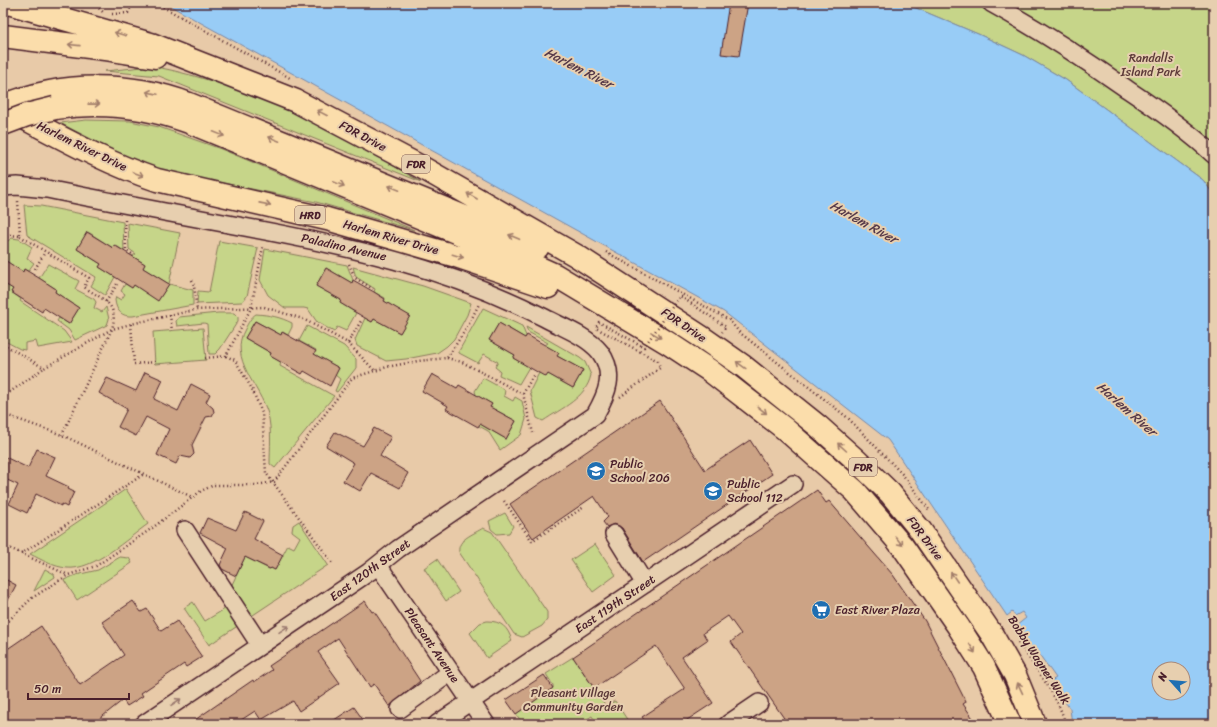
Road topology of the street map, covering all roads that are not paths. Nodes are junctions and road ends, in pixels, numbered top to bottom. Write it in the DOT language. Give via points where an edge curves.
graph roads {
  1 [pos="8,3"];
  2 [pos="991,3"];
  3 [pos="3,36"];
  4 [pos="209,67"];
  5 [pos="3,107"];
  6 [pos="3,124"];
  7 [pos="1214,154"];
  8 [pos="3,187"];
  9 [pos="615,279"];
  10 [pos="622,316"];
  11 [pos="595,415"];
  12 [pos="793,484"];
  13 [pos="185,530"];
  14 [pos="614,534"];
  15 [pos="378,565"];
  16 [pos="645,584"];
  17 [pos="260,645"];
  18 [pos="451,672"];
  19 [pos="994,688"];
  20 [pos="471,701"];
  21 [pos="759,703"];
  22 [pos="400,709"];
  23 [pos="144,724"];
  24 [pos="437,724"];
  25 [pos="486,724"];
  26 [pos="728,724"];
  27 [pos="1001,724"];
  28 [pos="1010,724"];
  29 [pos="1035,724"];
  4 -- 1 [label="highway, one-way" via="151,44"];
  2 -- 7 [label="street" via="1112,78 1188,132"];
  4 -- 3 [label="highway, one-way" via="105,48"];
  9 -- 4 [label="highway, FDR Drive / FDR, one-way" via="424,168 318,111 261,85"];
  9 -- 5 [label="highway, one-way" via="164,96 138,90 94,87 53,92"];
  5 -- 10 [label="highway, Harlem River Drive / HRD, one-way" via="135,173 327,219 456,256 519,276"];
  6 -- 10 [label="highway, one-way, bridge" via="55,108 87,104 125,106 176,118 504,252 554,275"];
  8 -- 11 [label="street, Paladino Avenue" via="47,189 289,235 384,256 459,279 519,305 594,346 603,358 610,380 606,395"];
  29 -- 9 [label="highway, FDR Drive / FDR, one-way" via="1015,675 991,633 921,531 890,493 845,450 770,387 704,338"];
  10 -- 19 [label="highway, FDR Drive / FDR, one-way" via="668,343 746,398 785,428 855,491 898,541 930,584 984,666"];
  11 -- 15 [label="street, East 120th Street"];
  12 -- 16 [label="street, East 119th Street"];
  13 -- 17 [label="street"];
  14 -- 16 [label="street"];
  17 -- 15 [label="street, East 120th Street, one-way"];
  15 -- 18 [label="street, Pleasant Avenue"];
  16 -- 20 [label="street, East 119th Street"];
  23 -- 17 [label="street, East 120th Street, one-way"];
  18 -- 20 [label="street, Pleasant Avenue"];
  18 -- 22 [label="street"];
  19 -- 27 [label="highway"];
  19 -- 28 [label="highway, FDR Drive / FDR"];
  20 -- 24 [label="street, East 119th Street"];
  20 -- 25 [label="street, Pleasant Avenue"];
  21 -- 26 [label="street"];
}
